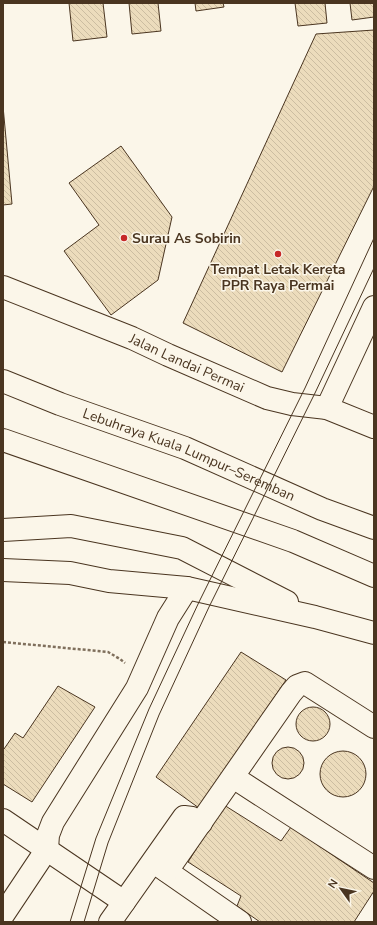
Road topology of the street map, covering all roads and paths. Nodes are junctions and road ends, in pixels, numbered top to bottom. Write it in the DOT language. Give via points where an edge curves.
graph roads {
  1 [pos="3,287"];
  2 [pos="374,307"];
  3 [pos="3,370"];
  4 [pos="3,381"];
  5 [pos="60,404"];
  6 [pos="327,408"];
  7 [pos="374,427"];
  8 [pos="3,440"];
  9 [pos="374,528"];
  10 [pos="3,530"];
  11 [pos="3,570"];
  12 [pos="374,576"];
  13 [pos="186,588"];
  14 [pos="315,617"];
  15 [pos="374,633"];
  16 [pos="3,642"];
  17 [pos="137,688"];
  18 [pos="374,727"];
  19 [pos="233,777"];
  20 [pos="3,820"];
  21 [pos="47,849"];
  22 [pos="160,866"];
  23 [pos="374,868"];
  24 [pos="124,902"];
  25 [pos="3,915"];
  26 [pos="110,922"];
  27 [pos="240,922"];
  1 -- 6 [label="main road, Jalan Landai Permai" via="132,338 267,398"];
  2 -- 6 [label="main road"];
  3 -- 5 [label="main road"];
  4 -- 5 [label="main road, Lebuhraya Kuala Lumpur–Seremban"];
  5 -- 9 [label="main road, Lebuhraya Kuala Lumpur–Seremban" via="185,448 322,509"];
  6 -- 7 [label="main road, Jalan Landai Permai"];
  8 -- 12 [label="main road" via="293,541"];
  10 -- 14 [label="main road" via="71,526 182,548"];
  11 -- 13 [label="main road" via="70,573 109,581"];
  13 -- 14 [label="main road"];
  13 -- 17 [label="main road" via="168,618"];
  14 -- 15 [label="main road"];
  16 -- 17 [label="path" via="108,652 128,665"];
  17 -- 21 [label="main road" via="53,822 48,835"];
  18 -- 19 [label="main road" via="305,683 297,686 291,693"];
  19 -- 22 [label="main road" via="201,824 192,818 184,817"];
  19 -- 23 [label="main road"];
  20 -- 21 [label="main road"];
  21 -- 24 [label="main road"];
  21 -- 25 [label="main road"];
  22 -- 24 [label="main road"];
  22 -- 27 [label="main road"];
  24 -- 26 [label="main road"];
}
